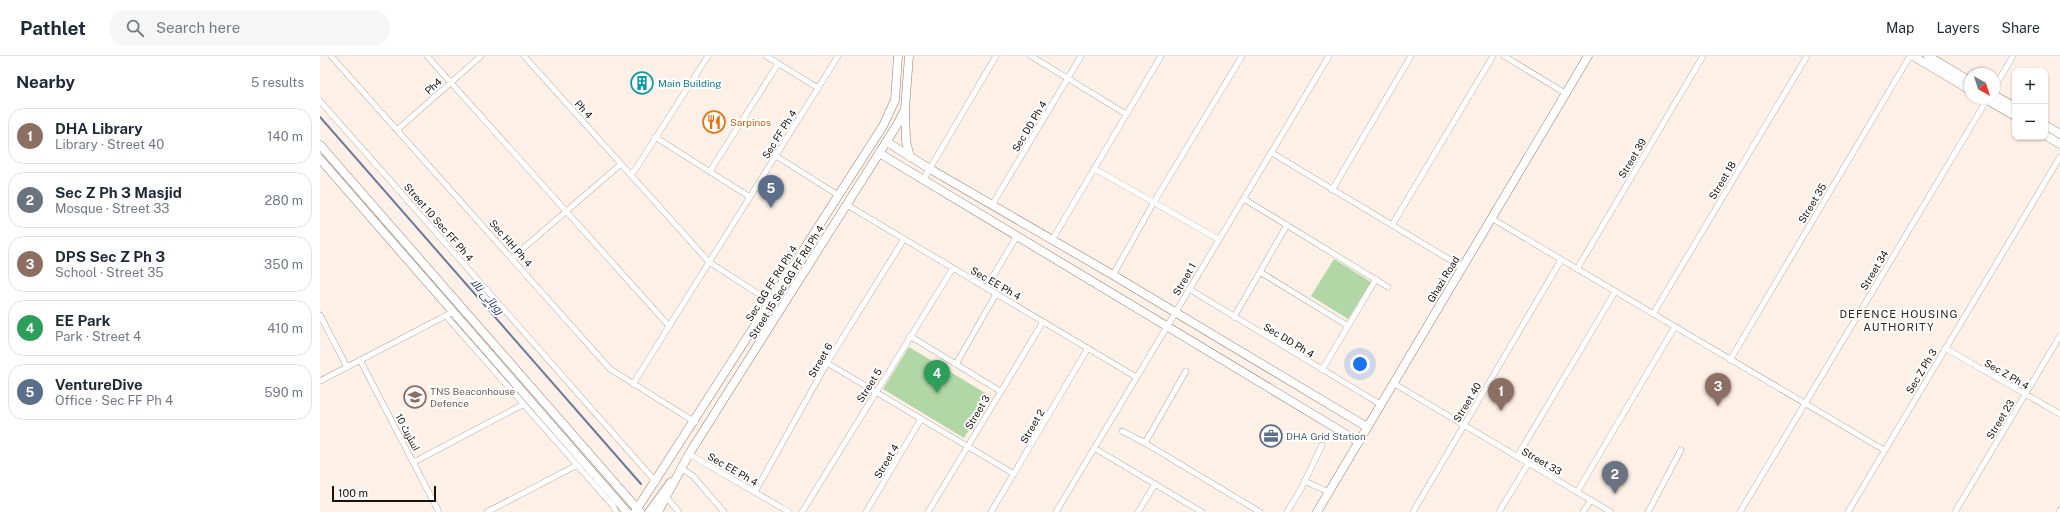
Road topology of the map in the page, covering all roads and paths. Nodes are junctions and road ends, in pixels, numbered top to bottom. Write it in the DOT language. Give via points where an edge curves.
graph roads {
  1 [pos="331,56"];
  2 [pos="427,56"];
  3 [pos="481,56"];
  4 [pos="524,56"];
  5 [pos="708,56"];
  6 [pos="766,56"];
  7 [pos="838,56"];
  8 [pos="898,56"];
  9 [pos="909,56"];
  10 [pos="996,56"];
  11 [pos="1031,56"];
  12 [pos="1081,56"];
  13 [pos="1161,56"];
  14 [pos="1242,56"];
  15 [pos="1329,56"];
  16 [pos="1411,56"];
  17 [pos="1493,56"];
  18 [pos="1504,56"];
  19 [pos="1588,56"];
  20 [pos="1704,56"];
  21 [pos="1807,56"];
  22 [pos="1910,56"];
  23 [pos="1913,56"];
  24 [pos="1928,56"];
  25 [pos="2013,56"];
  26 [pos="778,64"];
  27 [pos="1964,77"];
  28 [pos="1068,78"];
  29 [pos="2000,78"];
  30 [pos="450,83"];
  31 [pos="1964,86"];
  32 [pos="818,88"];
  33 [pos="1566,93"];
  34 [pos="320,101"];
  35 [pos="2000,102"];
  36 [pos="1985,104"];
  37 [pos="1998,104"];
  38 [pos="2012,106"];
  39 [pos="905,109"];
  40 [pos="1126,114"];
  41 [pos="2012,114"];
  42 [pos="2048,127"];
  43 [pos="398,129"];
  44 [pos="2060,134"];
  45 [pos="2048,136"];
  46 [pos="655,137"];
  47 [pos="887,142"];
  48 [pos="2060,144"];
  49 [pos="320,146"];
  50 [pos="880,153"];
  51 [pos="1272,153"];
  52 [pos="776,156"];
  53 [pos="910,157"];
  54 [pos="2060,157"];
  55 [pos="320,159"];
  56 [pos="621,164"];
  57 [pos="1095,168"];
  58 [pos="930,169"];
  59 [pos="710,171"];
  60 [pos="630,174"];
  61 [pos="923,180"];
  62 [pos="1332,190"];
  63 [pos="838,195"];
  64 [pos="750,197"];
  65 [pos="1244,199"];
  66 [pos="1154,202"];
  67 [pos="847,205"];
  68 [pos="992,205"];
  69 [pos="566,211"];
  70 [pos="1491,218"];
  71 [pos="1287,225"];
  72 [pos="1392,225"];
  73 [pos="1017,236"];
  74 [pos="904,239"];
  75 [pos="1218,239"];
  76 [pos="1052,240"];
  77 [pos="512,258"];
  78 [pos="1561,260"];
  79 [pos="709,262"];
  80 [pos="953,268"];
  81 [pos="1462,268"];
  82 [pos="1577,269"];
  83 [pos="1260,272"];
  84 [pos="1113,275"];
  85 [pos="1376,279"];
  86 [pos="1388,287"];
  87 [pos="986,288"];
  88 [pos="1189,289"];
  89 [pos="1616,292"];
  90 [pos="996,294"];
  91 [pos="771,302"];
  92 [pos="1175,313"];
  93 [pos="449,314"];
  94 [pos="1654,314"];
  95 [pos="320,315"];
  96 [pos="1234,317"];
  97 [pos="1043,322"];
  98 [pos="1168,325"];
  99 [pos="669,326"];
  100 [pos="1348,326"];
  101 [pos="1674,328"];
  102 [pos="910,336"];
  103 [pos="2060,336"];
  104 [pos="1088,348"];
  105 [pos="1945,348"];
  106 [pos="360,360"];
  107 [pos="1730,360"];
  108 [pos="827,363"];
  109 [pos="956,364"];
  110 [pos="347,368"];
  111 [pos="1322,370"];
  112 [pos="1186,371"];
  113 [pos="1136,376"];
  114 [pos="320,381"];
  115 [pos="1393,383"];
  116 [pos="633,384"];
  117 [pos="512,386"];
  118 [pos="1000,391"];
  119 [pos="876,392"];
  120 [pos="2025,394"];
  121 [pos="1380,404"];
  122 [pos="1804,404"];
  123 [pos="522,405"];
  124 [pos="2060,414"];
  125 [pos="921,419"];
  126 [pos="695,422"];
  127 [pos="1465,424"];
  128 [pos="1367,427"];
  129 [pos="1122,431"];
  130 [pos="1359,442"];
  131 [pos="1145,443"];
  132 [pos="1322,444"];
  133 [pos="967,446"];
  134 [pos="1094,448"];
  135 [pos="1682,450"];
  136 [pos="1884,450"];
  137 [pos="689,454"];
  138 [pos="1517,457"];
  139 [pos="414,462"];
  140 [pos="1528,464"];
  141 [pos="577,465"];
  142 [pos="681,468"];
  143 [pos="1014,474"];
  144 [pos="674,479"];
  145 [pos="1304,481"];
  146 [pos="656,482"];
  147 [pos="1155,484"];
  148 [pos="755,492"];
  149 [pos="1329,492"];
  150 [pos="1577,492"];
  151 [pos="667,498"];
  152 [pos="1591,500"];
  153 [pos="1192,509"];
  154 [pos="638,511"];
  155 [pos="439,512"];
  156 [pos="487,512"];
  157 [pos="616,512"];
  158 [pos="627,512"];
  159 [pos="649,512"];
  160 [pos="658,512"];
  161 [pos="679,512"];
  162 [pos="724,512"];
  163 [pos="788,512"];
  164 [pos="802,512"];
  165 [pos="866,512"];
  166 [pos="928,512"];
  167 [pos="991,512"];
  168 [pos="1056,512"];
  169 [pos="1138,512"];
  170 [pos="1202,512"];
  171 [pos="1260,512"];
  172 [pos="1287,512"];
  173 [pos="1317,512"];
  174 [pos="1413,512"];
  175 [pos="1499,512"];
  176 [pos="1584,512"];
  177 [pos="1611,512"];
  178 [pos="1648,512"];
  179 [pos="1740,512"];
  180 [pos="1848,512"];
  181 [pos="1955,512"];
  1 -- 43 [label="street, Sec HH Ph 4"];
  2 -- 30 [label="street"];
  3 -- 30 [label="street, Ph4"];
  4 -- 56 [label="street, Ph 4"];
  5 -- 46 [label="street"];
  6 -- 26 [label="street"];
  7 -- 32 [label="street, Sec FF Ph 4"];
  8 -- 63 [label="main road, Sec GG FF Rd Ph 4" via="895,100 892,108"];
  9 -- 39 [label="main road, Street 15 Sec GG FF Rd Ph 4"];
  10 -- 58 [label="street"];
  11 -- 28 [label="street"];
  12 -- 28 [label="street, Sec DD Ph 4"];
  13 -- 40 [label="street"];
  14 -- 66 [label="street"];
  15 -- 51 [label="street, Street 1"];
  16 -- 62 [label="street"];
  17 -- 72 [label="street"];
  18 -- 33 [label="street"];
  19 -- 33 [label="main road, Ghazi Road"];
  20 -- 82 [label="street, Street 39"];
  21 -- 94 [label="street, Street 18"];
  22 -- 107 [label="street, Street 35"];
  23 -- 31 [label="main road"];
  24 -- 27 [label="main road"];
  25 -- 29 [label="street"];
  26 -- 32 [label="street"];
  26 -- 59 [label="street"];
  28 -- 40 [label="street"];
  28 -- 68 [label="street, Sec DD Ph 4"];
  30 -- 43 [label="street, Ph4"];
  30 -- 69 [label="street"];
  32 -- 52 [label="street, Sec FF Ph 4"];
  33 -- 70 [label="main road, Ghazi Road"];
  34 -- 146 [label="street, Street 10 Sec FF Ph 4"];
  35 -- 38 [label="main road"];
  36 -- 122 [label="street, Street 34"];
  37 -- 41 [label="main road"];
  39 -- 47 [label="main road, Street 15 Sec GG FF Rd Ph 4"];
  39 -- 53 [label="main road" via="906,141"];
  40 -- 57 [label="street"];
  42 -- 44 [label="main road"];
  43 -- 77 [label="street, Sec HH Ph 4"];
  45 -- 48 [label="main road"];
  46 -- 59 [label="street"];
  46 -- 60 [label="street"];
  47 -- 50 [label="main road, Street 15 Sec GG FF Rd Ph 4"];
  47 -- 53 [label="main road"];
  49 -- 154 [label="main road"];
  50 -- 61 [label="main road"];
  50 -- 67 [label="main road, Street 15 Sec GG FF Rd Ph 4"];
  51 -- 62 [label="street"];
  51 -- 65 [label="street, Street 1"];
  52 -- 63 [label="street"];
  52 -- 64 [label="street, Sec FF Ph 4"];
  53 -- 58 [label="main road"];
  54 -- 105 [label="street, Sec Z Ph 3"];
  55 -- 93 [label="main road"];
  56 -- 60 [label="street, Ph 4"];
  56 -- 69 [label="street"];
  57 -- 66 [label="street"];
  57 -- 76 [label="street"];
  58 -- 61 [label="street"];
  58 -- 68 [label="main road"];
  59 -- 64 [label="street"];
  60 -- 79 [label="street, Ph 4"];
  61 -- 73 [label="main road"];
  62 -- 72 [label="street"];
  63 -- 91 [label="main road, Sec GG FF Rd Ph 4"];
  64 -- 79 [label="street, Sec FF Ph 4"];
  65 -- 71 [label="street"];
  65 -- 75 [label="street, Street 1"];
  66 -- 75 [label="street"];
  66 -- 84 [label="street"];
  67 -- 74 [label="street, Sec EE Ph 4"];
  67 -- 137 [label="main road, Street 15 Sec GG FF Rd Ph 4"];
  68 -- 76 [label="main road"];
  69 -- 77 [label="street"];
  69 -- 99 [label="street"];
  70 -- 78 [label="street"];
  70 -- 81 [label="main road, Ghazi Road"];
  71 -- 83 [label="street"];
  71 -- 85 [label="street"];
  72 -- 81 [label="street"];
  73 -- 87 [label="street"];
  73 -- 98 [label="main road"];
  74 -- 80 [label="street, Sec EE Ph 4"];
  74 -- 108 [label="street, Street 6"];
  75 -- 88 [label="street, Street 1"];
  76 -- 84 [label="main road"];
  77 -- 116 [label="street, Sec HH Ph 4" via="610,368"];
  78 -- 82 [label="street"];
  78 -- 127 [label="street, Street 40"];
  79 -- 91 [label="street"];
  79 -- 99 [label="street, Sec FF Ph 4"];
  80 -- 87 [label="street, Sec EE Ph 4"];
  80 -- 102 [label="street, Street 5"];
  81 -- 115 [label="main road, Ghazi Road"];
  82 -- 89 [label="street"];
  83 -- 96 [label="street"];
  83 -- 100 [label="street"];
  84 -- 92 [label="main road"];
  85 -- 86 [label="street"];
  85 -- 100 [label="street"];
  87 -- 90 [label="street, Sec EE Ph 4"];
  88 -- 92 [label="street, Street 1"];
  88 -- 96 [label="street, Sec DD Ph 4"];
  89 -- 94 [label="street"];
  89 -- 138 [label="street"];
  90 -- 97 [label="street, Sec EE Ph 4"];
  90 -- 109 [label="street"];
  91 -- 126 [label="main road, Sec GG FF Rd Ph 4"];
  92 -- 98 [label="street, Street 1"];
  92 -- 128 [label="main road"];
  93 -- 106 [label="street"];
  93 -- 117 [label="main road"];
  94 -- 101 [label="street"];
  95 -- 110 [label="street"];
  96 -- 111 [label="street, Sec DD Ph 4"];
  97 -- 104 [label="street, Sec EE Ph 4"];
  97 -- 118 [label="street, Street 3"];
  98 -- 113 [label="street, Street 1"];
  98 -- 130 [label="main road"];
  99 -- 116 [label="street, Sec FF Ph 4"];
  100 -- 111 [label="street"];
  101 -- 107 [label="street"];
  101 -- 150 [label="street"];
  102 -- 109 [label="street"];
  102 -- 119 [label="street, Street 5"];
  103 -- 120 [label="street, Street 23"];
  104 -- 113 [label="street, Sec EE Ph 4"];
  104 -- 143 [label="street, Street 2"];
  105 -- 120 [label="street, Sec Z Ph 4"];
  105 -- 136 [label="street, Sec Z Ph 3"];
  106 -- 110 [label="street"];
  106 -- 139 [label="street, اسٹریٹ 10"];
  107 -- 122 [label="street"];
  108 -- 119 [label="street"];
  108 -- 148 [label="street, Street 6"];
  109 -- 118 [label="street"];
  110 -- 114 [label="street"];
  111 -- 121 [label="street, Sec DD Ph 4"];
  112 -- 131 [label="street"];
  113 -- 134 [label="street, Street 1"];
  115 -- 121 [label="main road, Ghazi Road"];
  115 -- 127 [label="street, Street 33"];
  116 -- 126 [label="street, Sec HH Ph 4"];
  117 -- 123 [label="street"];
  117 -- 158 [label="main road"];
  118 -- 133 [label="street, Street 3"];
  119 -- 125 [label="street"];
  119 -- 164 [label="street, Street 5"];
  120 -- 124 [label="street, Sec Z Ph 4"];
  120 -- 181 [label="street, Street 23"];
  121 -- 128 [label="main road, Ghazi Road"];
  122 -- 136 [label="street"];
  122 -- 179 [label="street, Street 34"];
  123 -- 139 [label="street"];
  123 -- 141 [label="street"];
  125 -- 133 [label="street"];
  125 -- 165 [label="street, Street 4"];
  126 -- 146 [label="main road, Sec GG FF Rd Ph 4"];
  127 -- 138 [label="street, Street 33"];
  127 -- 174 [label="street, Street 40"];
  128 -- 130 [label="main road, Ghazi Road"];
  129 -- 131 [label="street"];
  130 -- 149 [label="main road, Ghazi Road"];
  131 -- 171 [label="street"];
  132 -- 145 [label="street"];
  133 -- 143 [label="street"];
  133 -- 166 [label="street, Street 3"];
  134 -- 147 [label="street"];
  134 -- 168 [label="street, Street 1"];
  135 -- 178 [label="street"];
  136 -- 180 [label="street, Sec Z Ph 3"];
  137 -- 142 [label="main road, Street 15 Sec GG FF Rd Ph 4"];
  137 -- 148 [label="street, Sec EE Ph 4"];
  138 -- 140 [label="street, Street 33"];
  139 -- 155 [label="street, اسٹریٹ 10"];
  140 -- 150 [label="street, Street 33"];
  140 -- 175 [label="street"];
  141 -- 156 [label="street"];
  141 -- 157 [label="street"];
  142 -- 144 [label="main road, Street 15 Sec GG FF Rd Ph 4"];
  142 -- 162 [label="street" via="693,476"];
  143 -- 167 [label="street, Street 2"];
  144 -- 151 [label="main road, Street 15 Sec GG FF Rd Ph 4"];
  144 -- 159 [label="main road"];
  145 -- 149 [label="street"];
  145 -- 172 [label="street"];
  146 -- 154 [label="main road, Sec GG FF Rd Ph 4"];
  147 -- 153 [label="street"];
  147 -- 169 [label="street"];
  148 -- 163 [label="street, Sec EE Ph 4"];
  149 -- 173 [label="main road, Ghazi Road"];
  150 -- 152 [label="street, Street 33"];
  151 -- 160 [label="main road, Street 15 Sec GG FF Rd Ph 4"];
  151 -- 161 [label="street"];
  152 -- 176 [label="street"];
  152 -- 177 [label="street, Street 33"];
  153 -- 170 [label="street"];
}
